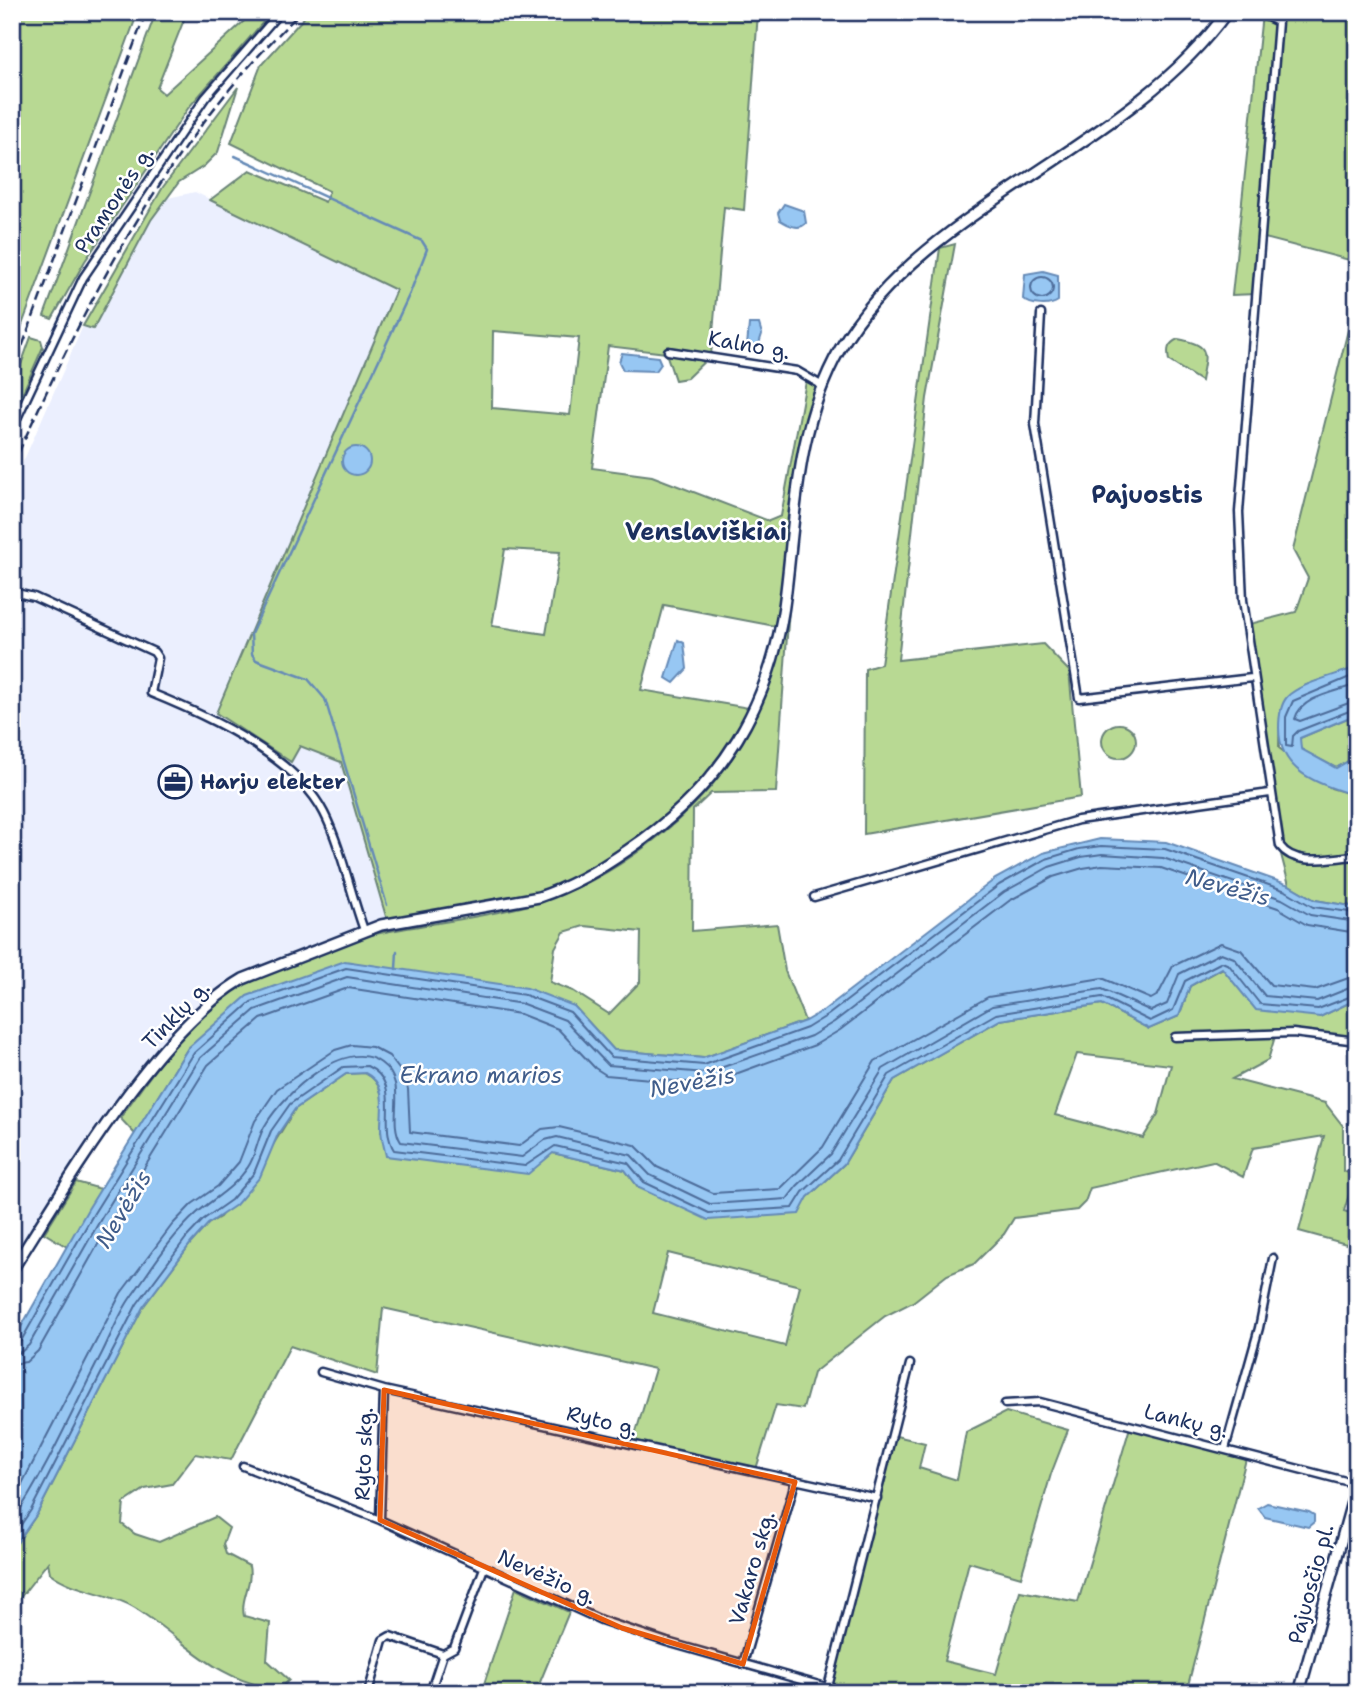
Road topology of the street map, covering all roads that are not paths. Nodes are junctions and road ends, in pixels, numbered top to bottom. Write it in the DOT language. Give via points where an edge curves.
graph roads {
  1 [pos="281,12"];
  2 [pos="1227,12"];
  3 [pos="1258,12"];
  4 [pos="1041,314"];
  5 [pos="668,351"];
  6 [pos="821,385"];
  7 [pos="12,429"];
  8 [pos="12,592"];
  9 [pos="1252,678"];
  10 [pos="1270,793"];
  11 [pos="1357,856"];
  12 [pos="814,897"];
  13 [pos="363,930"];
  14 [pos="1175,1037"];
  15 [pos="1357,1041"];
  16 [pos="1273,1258"];
  17 [pos="12,1270"];
  18 [pos="910,1364"];
  19 [pos="321,1372"];
  20 [pos="384,1390"];
  21 [pos="1005,1404"];
  22 [pos="1225,1449"];
  23 [pos="243,1466"];
  24 [pos="795,1482"];
  25 [pos="1357,1484"];
  26 [pos="877,1498"];
  27 [pos="380,1520"];
  28 [pos="484,1568"];
  29 [pos="443,1654"];
  30 [pos="743,1664"];
  31 [pos="828,1688"];
  32 [pos="368,1693"];
  33 [pos="430,1693"];
  34 [pos="847,1693"];
  35 [pos="1299,1693"];
  1 -- 7 [label="street, Pramonės g." via="205,98 83,278"];
  2 -- 6 [label="main road, Tinklų g." via="1183,64 1138,104 947,237 891,283 851,331"];
  3 -- 9 [label="street" via="1278,22 1239,512"];
  4 -- 9 [label="street" via="1035,424 1079,698"];
  5 -- 6 [label="street, Kalno g." via="797,371"];
  6 -- 13 [label="main road, Tinklų g." via="802,453 786,592 764,687 736,745 699,792 668,821 597,871 561,890"];
  8 -- 13 [label="street" via="34,597 154,652 158,658 151,692 204,715 289,770 324,813"];
  9 -- 10 [label="street"];
  10 -- 11 [label="street" via="1277,839 1286,855 1297,859"];
  10 -- 12 [label="street" via="1078,820"];
  13 -- 17 [label="main road, Tinklų g." via="243,979 199,1011 142,1079"];
  14 -- 15 [label="street" via="1293,1033"];
  16 -- 22 [label="street"];
  18 -- 26 [label="street"];
  19 -- 20 [label="street, Ryto g."];
  20 -- 24 [label="street, Ryto g."];
  20 -- 27 [label="street, Ryto skg."];
  21 -- 22 [label="street, Lankų g." via="1040,1402"];
  22 -- 25 [label="street, Lankų g."];
  23 -- 27 [label="street, Nevėžio g."];
  24 -- 26 [label="street, Ryto g."];
  24 -- 30 [label="street, Vakaro skg."];
  25 -- 35 [label="main road, Pajuosčio pl."];
  26 -- 31 [label="street"];
  27 -- 28 [label="street, Nevėžio g."];
  28 -- 29 [label="street" via="454,1648"];
  28 -- 30 [label="street, Nevėžio g." via="622,1628"];
  29 -- 32 [label="street" via="390,1636 383,1640"];
  29 -- 33 [label="street"];
  30 -- 31 [label="street, Nevėžio g."];
  31 -- 34 [label="street, Nevėžio g."];
}
